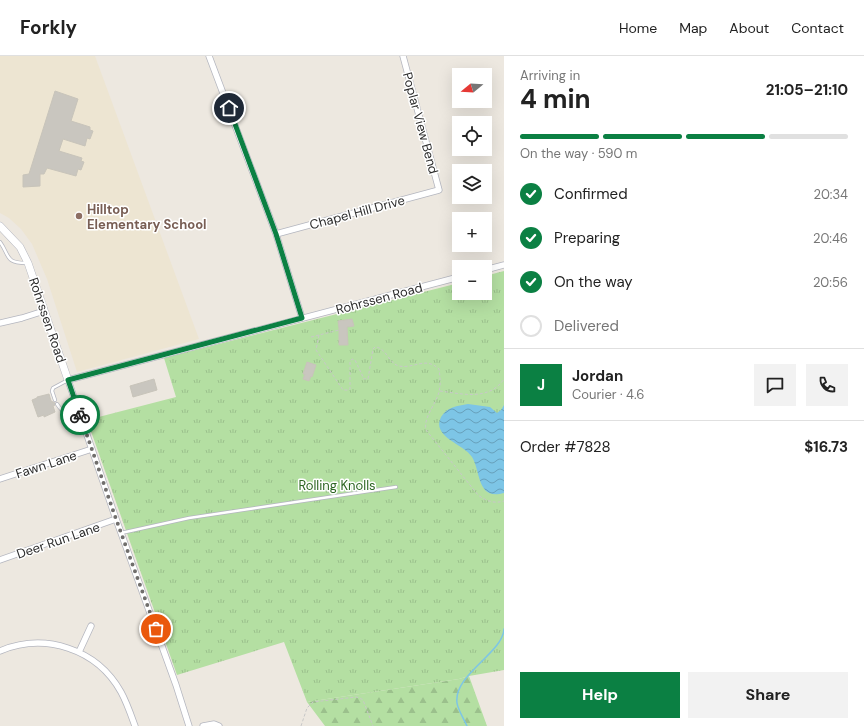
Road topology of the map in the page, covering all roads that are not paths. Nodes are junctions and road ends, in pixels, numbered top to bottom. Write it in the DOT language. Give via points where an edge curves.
graph roads {
  1 [pos="209,56"];
  2 [pos="403,56"];
  3 [pos="439,190"];
  4 [pos="0,226"];
  5 [pos="276,234"];
  6 [pos="0,242"];
  7 [pos="28,263"];
  8 [pos="504,265"];
  9 [pos="492,268"];
  10 [pos="452,279"];
  11 [pos="44,311"];
  12 [pos="302,318"];
  13 [pos="0,323"];
  14 [pos="68,380"];
  15 [pos="55,400"];
  16 [pos="57,404"];
  17 [pos="78,409"];
  18 [pos="92,449"];
  19 [pos="0,479"];
  20 [pos="396,487"];
  21 [pos="116,519"];
  22 [pos="121,533"];
  23 [pos="0,560"];
  24 [pos="91,626"];
  25 [pos="0,651"];
  26 [pos="79,652"];
  27 [pos="135,726"];
  28 [pos="189,726"];
  29 [pos="203,726"];
  30 [pos="219,726"];
  1 -- 5 [label="street"];
  2 -- 3 [label="street, Poplar View Bend"];
  3 -- 5 [label="street, Chapel Hill Drive"];
  4 -- 7 [label="street, Rohrssen Road" via="20,247"];
  5 -- 12 [label="street"];
  6 -- 7 [label="lane" via="10,260"];
  7 -- 11 [label="street, Rohrssen Road"];
  8 -- 9 [label="street"];
  10 -- 12 [label="street, Rohrssen Road"];
  11 -- 13 [label="street"];
  11 -- 14 [label="street, Rohrssen Road"];
  12 -- 14 [label="street, Rohrssen Road"];
  14 -- 15 [label="lane" via="53,388"];
  14 -- 17 [label="street"];
  16 -- 17 [label="lane" via="64,412"];
  17 -- 18 [label="street"];
  18 -- 19 [label="street, Fawn Lane"];
  18 -- 21 [label="street"];
  20 -- 22 [label="lane" via="189,518"];
  21 -- 22 [label="street"];
  21 -- 23 [label="street, Deer Run Lane"];
  22 -- 28 [label="street"];
  24 -- 26 [label="street"];
  25 -- 26 [label="street" via="29,643 40,643"];
  26 -- 27 [label="street" via="113,679"];
  29 -- 30 [label="street"];
}
